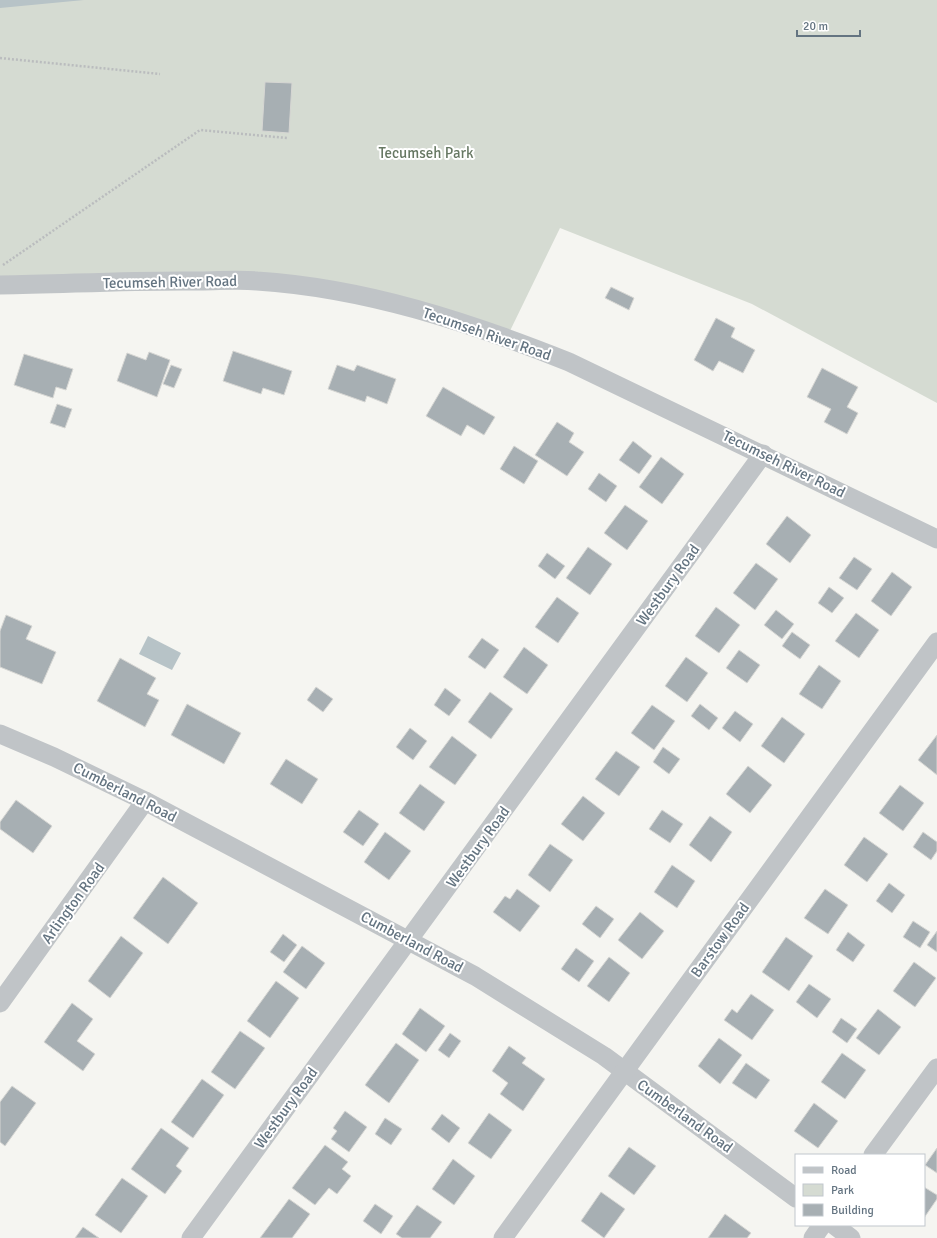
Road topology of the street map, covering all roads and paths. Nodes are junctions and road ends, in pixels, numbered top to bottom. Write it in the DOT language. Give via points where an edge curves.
graph roads {
  1 [pos="0,58"];
  2 [pos="160,74"];
  3 [pos="287,138"];
  4 [pos="0,267"];
  5 [pos="0,285"];
  6 [pos="763,454"];
  7 [pos="937,538"];
  8 [pos="937,642"];
  9 [pos="0,734"];
  10 [pos="145,801"];
  11 [pos="409,940"];
  12 [pos="0,1003"];
  13 [pos="937,1068"];
  14 [pos="624,1072"];
  15 [pos="874,1154"];
  16 [pos="795,1197"];
  17 [pos="821,1226"];
  18 [pos="835,1226"];
  19 [pos="191,1238"];
  20 [pos="503,1238"];
  21 [pos="813,1238"];
  22 [pos="851,1238"];
  1 -- 2 [label="path"];
  3 -- 4 [label="path" via="200,130"];
  5 -- 6 [label="street, Tecumseh River Road" via="154,280 256,281 316,287 390,302 465,323 569,362"];
  6 -- 7 [label="street, Tecumseh River Road"];
  6 -- 11 [label="street, Westbury Road"];
  8 -- 14 [label="street, Barstow Road"];
  9 -- 10 [label="street, Cumberland Road"];
  10 -- 11 [label="street, Cumberland Road"];
  10 -- 12 [label="street, Arlington Road"];
  11 -- 14 [label="street, Cumberland Road" via="548,1020"];
  11 -- 19 [label="street, Westbury Road"];
  13 -- 15 [label="street"];
  14 -- 16 [label="street, Cumberland Road"];
  14 -- 20 [label="street, Barstow Road"];
  17 -- 21 [label="street"];
  18 -- 22 [label="street"];
}
